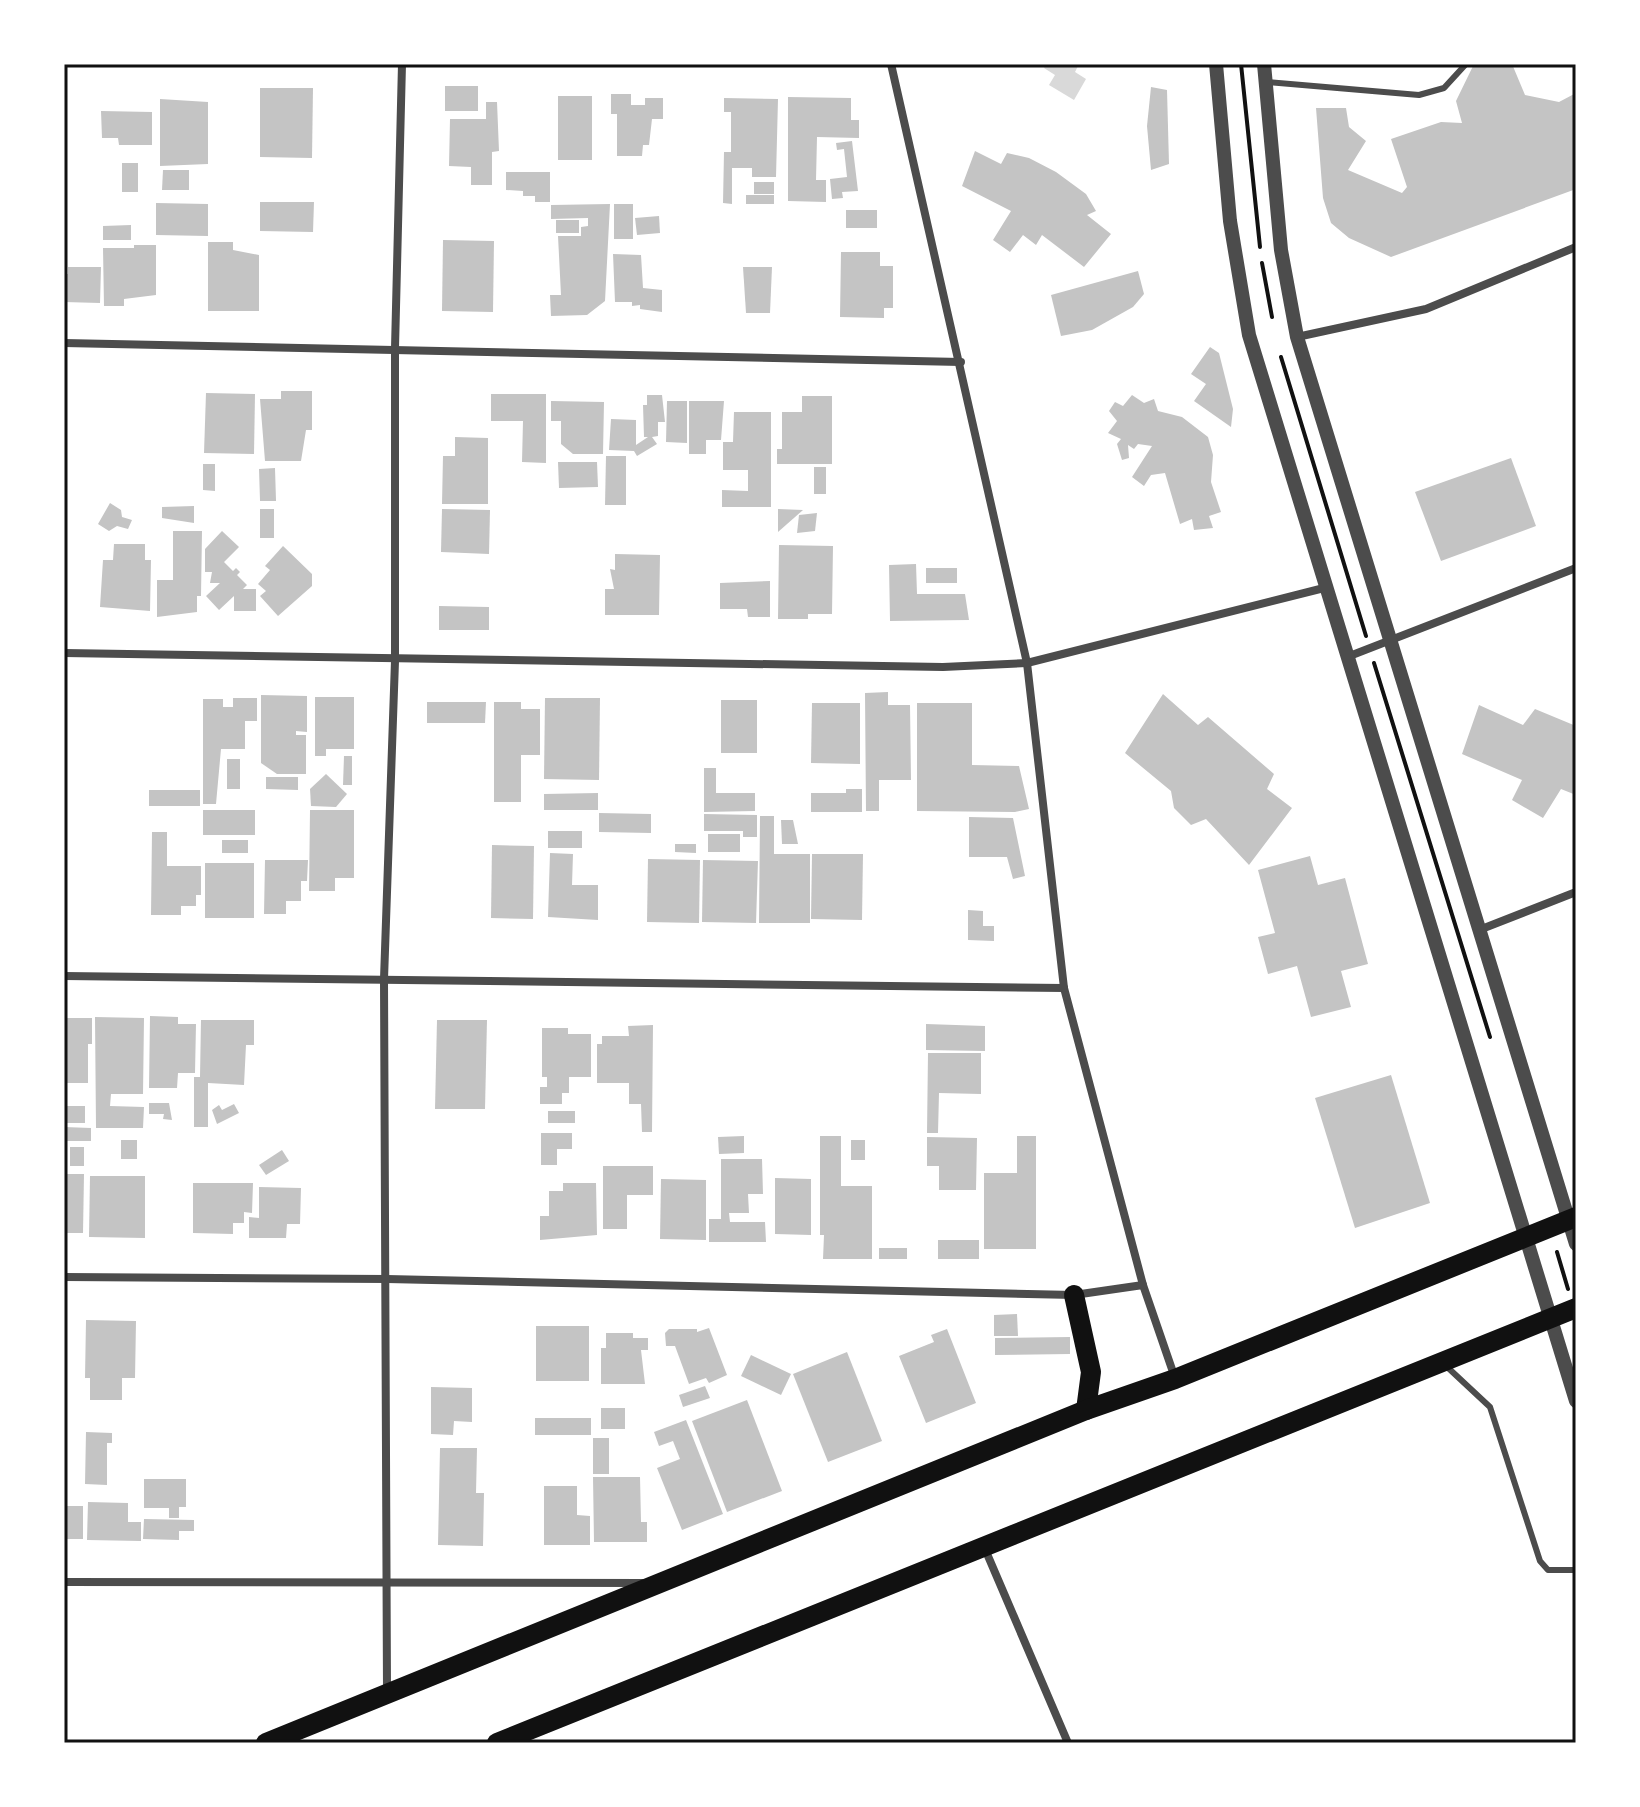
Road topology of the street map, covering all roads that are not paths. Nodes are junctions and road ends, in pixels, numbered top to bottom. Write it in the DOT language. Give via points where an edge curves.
graph roads {
  1 [pos="402,64"];
  2 [pos="891,64"];
  3 [pos="1216,64"];
  4 [pos="1264,64"];
  5 [pos="1466,64"];
  6 [pos="1265,82"];
  7 [pos="1576,247"];
  8 [pos="1297,337"];
  9 [pos="64,343"];
  10 [pos="395,348"];
  11 [pos="961,362"];
  12 [pos="1576,568"];
  13 [pos="1324,588"];
  14 [pos="1390,642"];
  15 [pos="64,653"];
  16 [pos="1346,658"];
  17 [pos="395,661"];
  18 [pos="1027,663"];
  19 [pos="1576,892"];
  20 [pos="1479,930"];
  21 [pos="64,976"];
  22 [pos="384,979"];
  23 [pos="1064,988"];
  24 [pos="1572,1218"];
  25 [pos="1525,1236"];
  26 [pos="1576,1244"];
  27 [pos="64,1277"];
  28 [pos="387,1279"];
  29 [pos="1143,1285"];
  30 [pos="1074,1295"];
  31 [pos="1576,1308"];
  32 [pos="1551,1319"];
  33 [pos="1442,1363"];
  34 [pos="1175,1379"];
  35 [pos="1576,1401"];
  36 [pos="1086,1410"];
  37 [pos="984,1546"];
  38 [pos="1576,1570"];
  39 [pos="64,1582"];
  40 [pos="384,1583"];
  41 [pos="667,1583"];
  42 [pos="388,1694"];
  43 [pos="266,1743"];
  44 [pos="497,1743"];
  45 [pos="1068,1743"];
  1 -- 10 [label="street"];
  2 -- 11 [label="street"];
  3 -- 13 [label="street" via="1238,282"];
  4 -- 6 [label="street"];
  5 -- 6 [label="lane" via="1444,88 1419,95"];
  6 -- 8 [label="street" via="1281,250"];
  7 -- 8 [label="street" via="1426,309"];
  8 -- 14 [label="street"];
  9 -- 10 [label="street"];
  10 -- 11 [label="street"];
  10 -- 17 [label="street"];
  11 -- 18 [label="street"];
  12 -- 14 [label="street"];
  13 -- 16 [label="street"];
  13 -- 18 [label="street"];
  14 -- 16 [label="street"];
  14 -- 20 [label="street"];
  15 -- 17 [label="street"];
  16 -- 25 [label="street"];
  17 -- 18 [label="street" via="943,667"];
  17 -- 22 [label="street"];
  18 -- 23 [label="street"];
  19 -- 20 [label="street"];
  20 -- 24 [label="street"];
  21 -- 22 [label="street"];
  22 -- 23 [label="street"];
  22 -- 28 [label="street"];
  23 -- 29 [label="street"];
  24 -- 25 [label="main road"];
  24 -- 26 [label="street"];
  25 -- 32 [label="street"];
  25 -- 34 [label="main road"];
  27 -- 28 [label="street"];
  28 -- 30 [label="street"];
  28 -- 40 [label="street"];
  29 -- 30 [label="street"];
  29 -- 34 [label="street"];
  30 -- 36 [label="main road" via="1091,1372"];
  31 -- 32 [label="main road"];
  32 -- 33 [label="main road"];
  32 -- 35 [label="street"];
  33 -- 37 [label="main road"];
  33 -- 38 [label="lane" via="1490,1407 1540,1561 1548,1570"];
  34 -- 36 [label="main road"];
  36 -- 41 [label="main road"];
  37 -- 44 [label="main road"];
  37 -- 45 [label="street"];
  39 -- 40 [label="street"];
  40 -- 41 [label="street"];
  40 -- 42 [label="street"];
  41 -- 42 [label="main road"];
  42 -- 43 [label="main road"];
}
